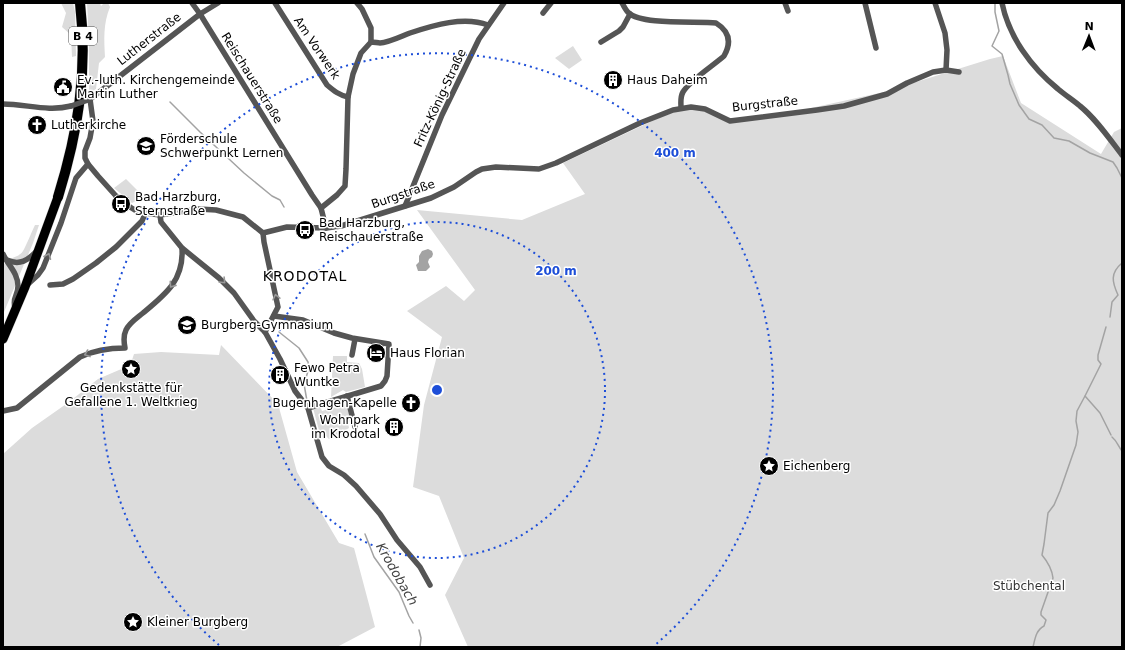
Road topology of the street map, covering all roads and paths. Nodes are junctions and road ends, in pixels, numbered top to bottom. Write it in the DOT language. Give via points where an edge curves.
graph roads {
  1 [pos="80,3"];
  2 [pos="192,3"];
  3 [pos="218,3"];
  4 [pos="275,3"];
  5 [pos="357,3"];
  6 [pos="504,3"];
  7 [pos="551,3"];
  8 [pos="622,3"];
  9 [pos="785,3"];
  10 [pos="865,3"];
  11 [pos="935,3"];
  12 [pos="1002,3"];
  13 [pos="788,11"];
  14 [pos="543,13"];
  15 [pos="200,14"];
  16 [pos="630,14"];
  17 [pos="488,25"];
  18 [pos="371,42"];
  19 [pos="601,42"];
  20 [pos="876,48"];
  21 [pos="946,70"];
  22 [pos="959,72"];
  23 [pos="348,97"];
  24 [pos="89,100"];
  25 [pos="3,104"];
  26 [pos="681,108"];
  27 [pos="1122,155"];
  28 [pos="88,164"];
  29 [pos="58,197"];
  30 [pos="405,206"];
  31 [pos="321,208"];
  32 [pos="145,214"];
  33 [pos="160,215"];
  34 [pos="326,228"];
  35 [pos="263,233"];
  36 [pos="40,247"];
  37 [pos="182,248"];
  38 [pos="3,254"];
  39 [pos="7,260"];
  40 [pos="50,286"];
  41 [pos="25,287"];
  42 [pos="16,310"];
  43 [pos="274,316"];
  44 [pos="265,332"];
  45 [pos="3,339"];
  46 [pos="355,339"];
  47 [pos="352,355"];
  48 [pos="347,396"];
  49 [pos="308,408"];
  50 [pos="3,411"];
  51 [pos="355,427"];
  52 [pos="430,585"];
  1 -- 29 [label="highway, B 4" via="83,48 81,96 72,150"];
  2 -- 15 [label="street, Reischauerstraße"];
  3 -- 15 [label="street, Lutherstraße"];
  4 -- 23 [label="street, Am Vorwerk" via="327,85 342,96"];
  5 -- 18 [label="street" via="371,28"];
  6 -- 17 [label="street, Fritz-König-Straße"];
  7 -- 14 [label="street"];
  8 -- 16 [label="street"];
  9 -- 13 [label="street"];
  10 -- 20 [label="street"];
  11 -- 21 [label="street" via="945,33"];
  12 -- 27 [label="street" via="1004,15 1031,64 1092,117"];
  15 -- 24 [label="street, Lutherstraße"];
  15 -- 31 [label="street, Reischauerstraße"];
  16 -- 19 [label="street" via="619,31"];
  16 -- 26 [label="street" via="652,21 716,23 725,30 728,36 728,50 687,86 681,96"];
  17 -- 18 [label="street" via="468,21 447,23 420,29 381,43"];
  17 -- 30 [label="street, Fritz-König-Straße" via="442,115"];
  18 -- 23 [label="street" via="361,53"];
  21 -- 22 [label="street, Burgstraße"];
  21 -- 26 [label="street, Burgstraße" via="934,72 887,94 844,106 817,110 730,121 704,109"];
  23 -- 31 [label="street" via="345,186"];
  24 -- 25 [label="street, Lutherstraße, bridge" via="63,108"];
  24 -- 28 [label="street" via="93,121 85,151"];
  26 -- 30 [label="street, Burgstraße" via="640,123 556,164 539,168 482,169 442,193"];
  28 -- 32 [label="street" via="116,196"];
  41 -- 28 [label="street, one-way" via="43,268 76,178"];
  29 -- 36 [label="main road, B 4"];
  30 -- 34 [label="street, Burgstraße" via="341,226"];
  31 -- 34 [label="street, Reischauerstraße"];
  32 -- 33 [label="street"];
  32 -- 40 [label="street" via="142,221 96,263 68,282"];
  33 -- 35 [label="street" via="199,209 216,210 243,217"];
  33 -- 37 [label="street" via="161,222"];
  34 -- 35 [label="street, Burgstraße" via="287,227"];
  43 -- 35 [label="street, one-way" via="278,307"];
  36 -- 39 [label="street" via="24,261"];
  36 -- 41 [label="main road, B 4"];
  37 -- 44 [label="street, one-way" via="220,278"];
  37 -- 50 [label="street, one-way" via="182,263 178,276 166,293 129,326 124,337 126,348 89,352 17,408"];
  38 -- 39 [label="street"];
  39 -- 42 [label="street" via="18,282 18,291 13,301"];
  41 -- 42 [label="main road, B 4"];
  42 -- 45 [label="main road, B 4"];
  43 -- 44 [label="street"];
  43 -- 46 [label="street" via="303,320"];
  44 -- 49 [label="street" via="294,391"];
  46 -- 47 [label="street"];
  46 -- 48 [label="street" via="389,344 387,376 381,386"];
  48 -- 49 [label="street"];
  48 -- 51 [label="street"];
  49 -- 52 [label="street" via="322,456 329,466 356,486 380,514 397,540 420,567"];
}
